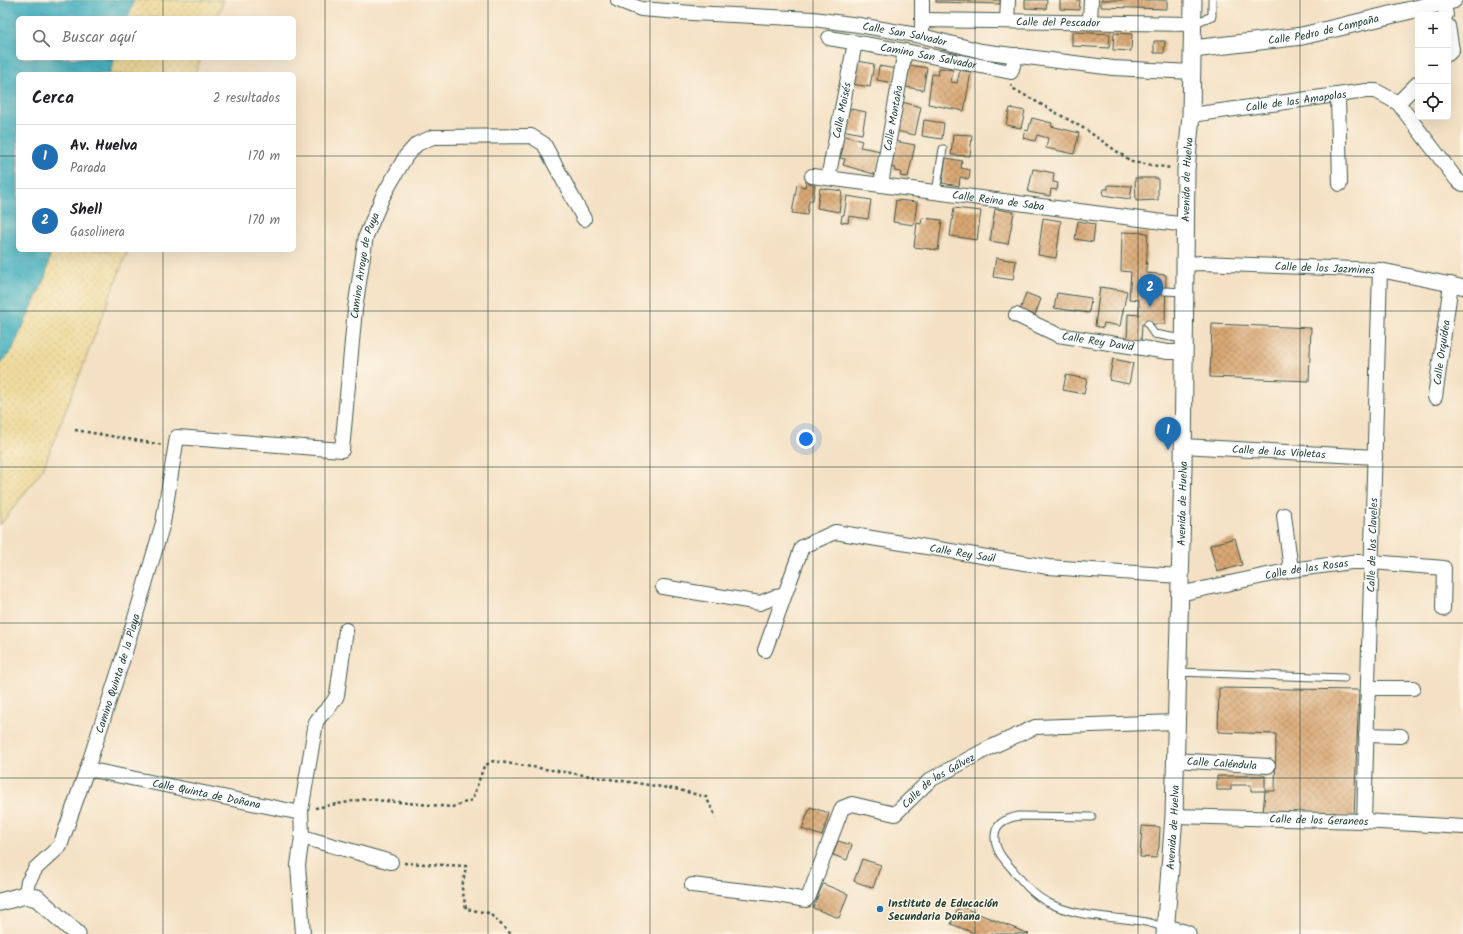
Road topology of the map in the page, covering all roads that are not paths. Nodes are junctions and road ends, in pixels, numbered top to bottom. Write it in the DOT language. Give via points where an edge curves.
graph roads {
  1 [pos="618,0"];
  2 [pos="922,0"];
  3 [pos="1008,0"];
  4 [pos="1091,0"];
  5 [pos="1193,0"];
  6 [pos="1212,0"];
  7 [pos="1447,6"];
  8 [pos="922,20"];
  9 [pos="1007,21"];
  10 [pos="1090,21"];
  11 [pos="1193,24"];
  12 [pos="922,36"];
  13 [pos="829,38"];
  14 [pos="855,43"];
  15 [pos="1192,49"];
  16 [pos="905,51"];
  17 [pos="1016,55"];
  18 [pos="1192,72"];
  19 [pos="1417,84"];
  20 [pos="1338,95"];
  21 [pos="1398,103"];
  22 [pos="1191,115"];
  23 [pos="943,149"];
  24 [pos="812,176"];
  25 [pos="828,178"];
  26 [pos="881,184"];
  27 [pos="1340,184"];
  28 [pos="1463,184"];
  29 [pos="936,192"];
  30 [pos="584,219"];
  31 [pos="1186,225"];
  32 [pos="1185,264"];
  33 [pos="1380,270"];
  34 [pos="1457,286"];
  35 [pos="1165,291"];
  36 [pos="1184,292"];
  37 [pos="1016,315"];
  38 [pos="1148,324"];
  39 [pos="1183,345"];
  40 [pos="1435,397"];
  41 [pos="176,442"];
  42 [pos="1183,446"];
  43 [pos="1375,456"];
  44 [pos="1284,515"];
  45 [pos="1372,562"];
  46 [pos="1291,570"];
  47 [pos="1180,576"];
  48 [pos="663,587"];
  49 [pos="1179,594"];
  50 [pos="784,596"];
  51 [pos="1443,608"];
  52 [pos="346,630"];
  53 [pos="765,650"];
  54 [pos="1177,672"];
  55 [pos="1344,678"];
  56 [pos="1368,688"];
  57 [pos="1413,688"];
  58 [pos="1176,722"];
  59 [pos="1366,735"];
  60 [pos="1401,736"];
  61 [pos="1175,760"];
  62 [pos="1268,766"];
  63 [pos="86,769"];
  64 [pos="301,811"];
  65 [pos="1174,816"];
  66 [pos="1092,817"];
  67 [pos="1364,821"];
  68 [pos="1463,827"];
  69 [pos="302,837"];
  70 [pos="391,862"];
  71 [pos="692,885"];
  72 [pos="25,895"];
  73 [pos="0,902"];
  74 [pos="1166,931"];
  75 [pos="77,934"];
  76 [pos="303,934"];
  77 [pos="1187,934"];
  1 -- 12 [label="street, Calle San Salvador" via="641,9 813,19"];
  2 -- 8 [label="street"];
  3 -- 9 [label="street"];
  4 -- 10 [label="street"];
  5 -- 11 [label="street, Avenida de Huelva"];
  6 -- 11 [label="lane" via="1212,16"];
  7 -- 15 [label="street, Calle Pedro de Campaña" via="1302,36"];
  8 -- 9 [label="street, Calle del Pescador"];
  8 -- 12 [label="street"];
  9 -- 10 [label="street, Calle del Pescador"];
  10 -- 11 [label="street, Calle del Pescador"];
  11 -- 15 [label="street, Avenida de Huelva"];
  12 -- 17 [label="street, Calle San Salvador" via="981,51"];
  13 -- 14 [label="street, Camino San Salvador"];
  14 -- 16 [label="street, Camino San Salvador"];
  14 -- 25 [label="street, Calle Moisés"];
  15 -- 18 [label="street, Avenida de Huelva"];
  16 -- 17 [label="street, Camino San Salvador" via="1011,72"];
  16 -- 26 [label="street, Calle Montaña"];
  17 -- 18 [label="street, Calle San Salvador" via="1113,68"];
  18 -- 22 [label="street, Avenida de Huelva"];
  19 -- 21 [label="street"];
  20 -- 21 [label="street, Calle de las Amapolas" via="1376,91"];
  20 -- 22 [label="street, Calle de las Amapolas"];
  20 -- 27 [label="street"];
  21 -- 28 [label="street" via="1457,180"];
  22 -- 31 [label="street, Avenida de Huelva" via="1186,170"];
  23 -- 29 [label="lane"];
  24 -- 25 [label="street, Calle Reina de Saba"];
  25 -- 26 [label="street, Calle Reina de Saba"];
  26 -- 29 [label="street, Calle Reina de Saba"];
  29 -- 31 [label="street, Calle Reina de Saba"];
  30 -- 41 [label="street, Camino Arroyo de Puya" via="544,144 531,136 433,137 416,144 406,156 383,196 366,236 354,309 342,450"];
  31 -- 32 [label="street, Avenida de Huelva"];
  32 -- 33 [label="street, Calle de los Jazmines"];
  32 -- 36 [label="street, Avenida de Huelva"];
  33 -- 34 [label="street, Calle de los Jazmines"];
  33 -- 43 [label="street, Calle de los Claveles"];
  34 -- 40 [label="street, Calle Orquídea"];
  35 -- 36 [label="lane"];
  36 -- 39 [label="street, Avenida de Huelva"];
  37 -- 39 [label="street, Calle Rey David" via="1058,335 1168,352"];
  38 -- 39 [label="lane" via="1154,334"];
  39 -- 42 [label="street, Avenida de Huelva"];
  41 -- 63 [label="street, Camino Quinta de la Playa" via="163,523 125,652"];
  42 -- 43 [label="street, Calle de las Violetas"];
  42 -- 47 [label="street, Avenida de Huelva"];
  43 -- 45 [label="street, Calle de los Claveles"];
  44 -- 46 [label="street"];
  45 -- 46 [label="street, Calle de las Rosas"];
  45 -- 51 [label="street, Calle de las Rosas" via="1444,568"];
  45 -- 56 [label="street, Calle de los Claveles"];
  46 -- 49 [label="street, Calle de las Rosas"];
  47 -- 49 [label="street, Avenida de Huelva"];
  47 -- 50 [label="street, Calle Rey Saúl" via="1048,567 835,532 802,547"];
  48 -- 50 [label="street" via="760,603"];
  49 -- 54 [label="street, Avenida de Huelva"];
  50 -- 53 [label="street, Calle Rey Saúl"];
  52 -- 64 [label="street" via="337,695 316,722"];
  54 -- 55 [label="lane"];
  54 -- 58 [label="street, Avenida de Huelva"];
  56 -- 57 [label="street"];
  56 -- 59 [label="street, Calle de los Claveles"];
  58 -- 61 [label="street, Avenida de Huelva"];
  58 -- 71 [label="street, Calle de los Gálvez" via="1035,727 930,780 895,814 852,804 842,808 806,900"];
  59 -- 60 [label="street"];
  59 -- 67 [label="street, Calle de los Claveles"];
  61 -- 62 [label="street, Calle Caléndula"];
  61 -- 65 [label="street, Avenida de Huelva"];
  63 -- 64 [label="street, Calle Quinta de Doñana"];
  63 -- 72 [label="street, Camino Quinta de la Playa" via="60,846 36,868 28,882"];
  64 -- 69 [label="street"];
  65 -- 67 [label="street, Calle de los Geraneos"];
  65 -- 74 [label="street, Avenida de Huelva"];
  66 -- 74 [label="lane" via="1011,817 1001,822 996,830 995,841 1000,855 1029,888 1047,902 1071,912 1147,922"];
  67 -- 68 [label="street, Calle de los Geraneos"];
  69 -- 70 [label="street"];
  69 -- 76 [label="street" via="298,865"];
  72 -- 73 [label="street"];
  72 -- 75 [label="street" via="38,898"];
  74 -- 77 [label="street"];
}
